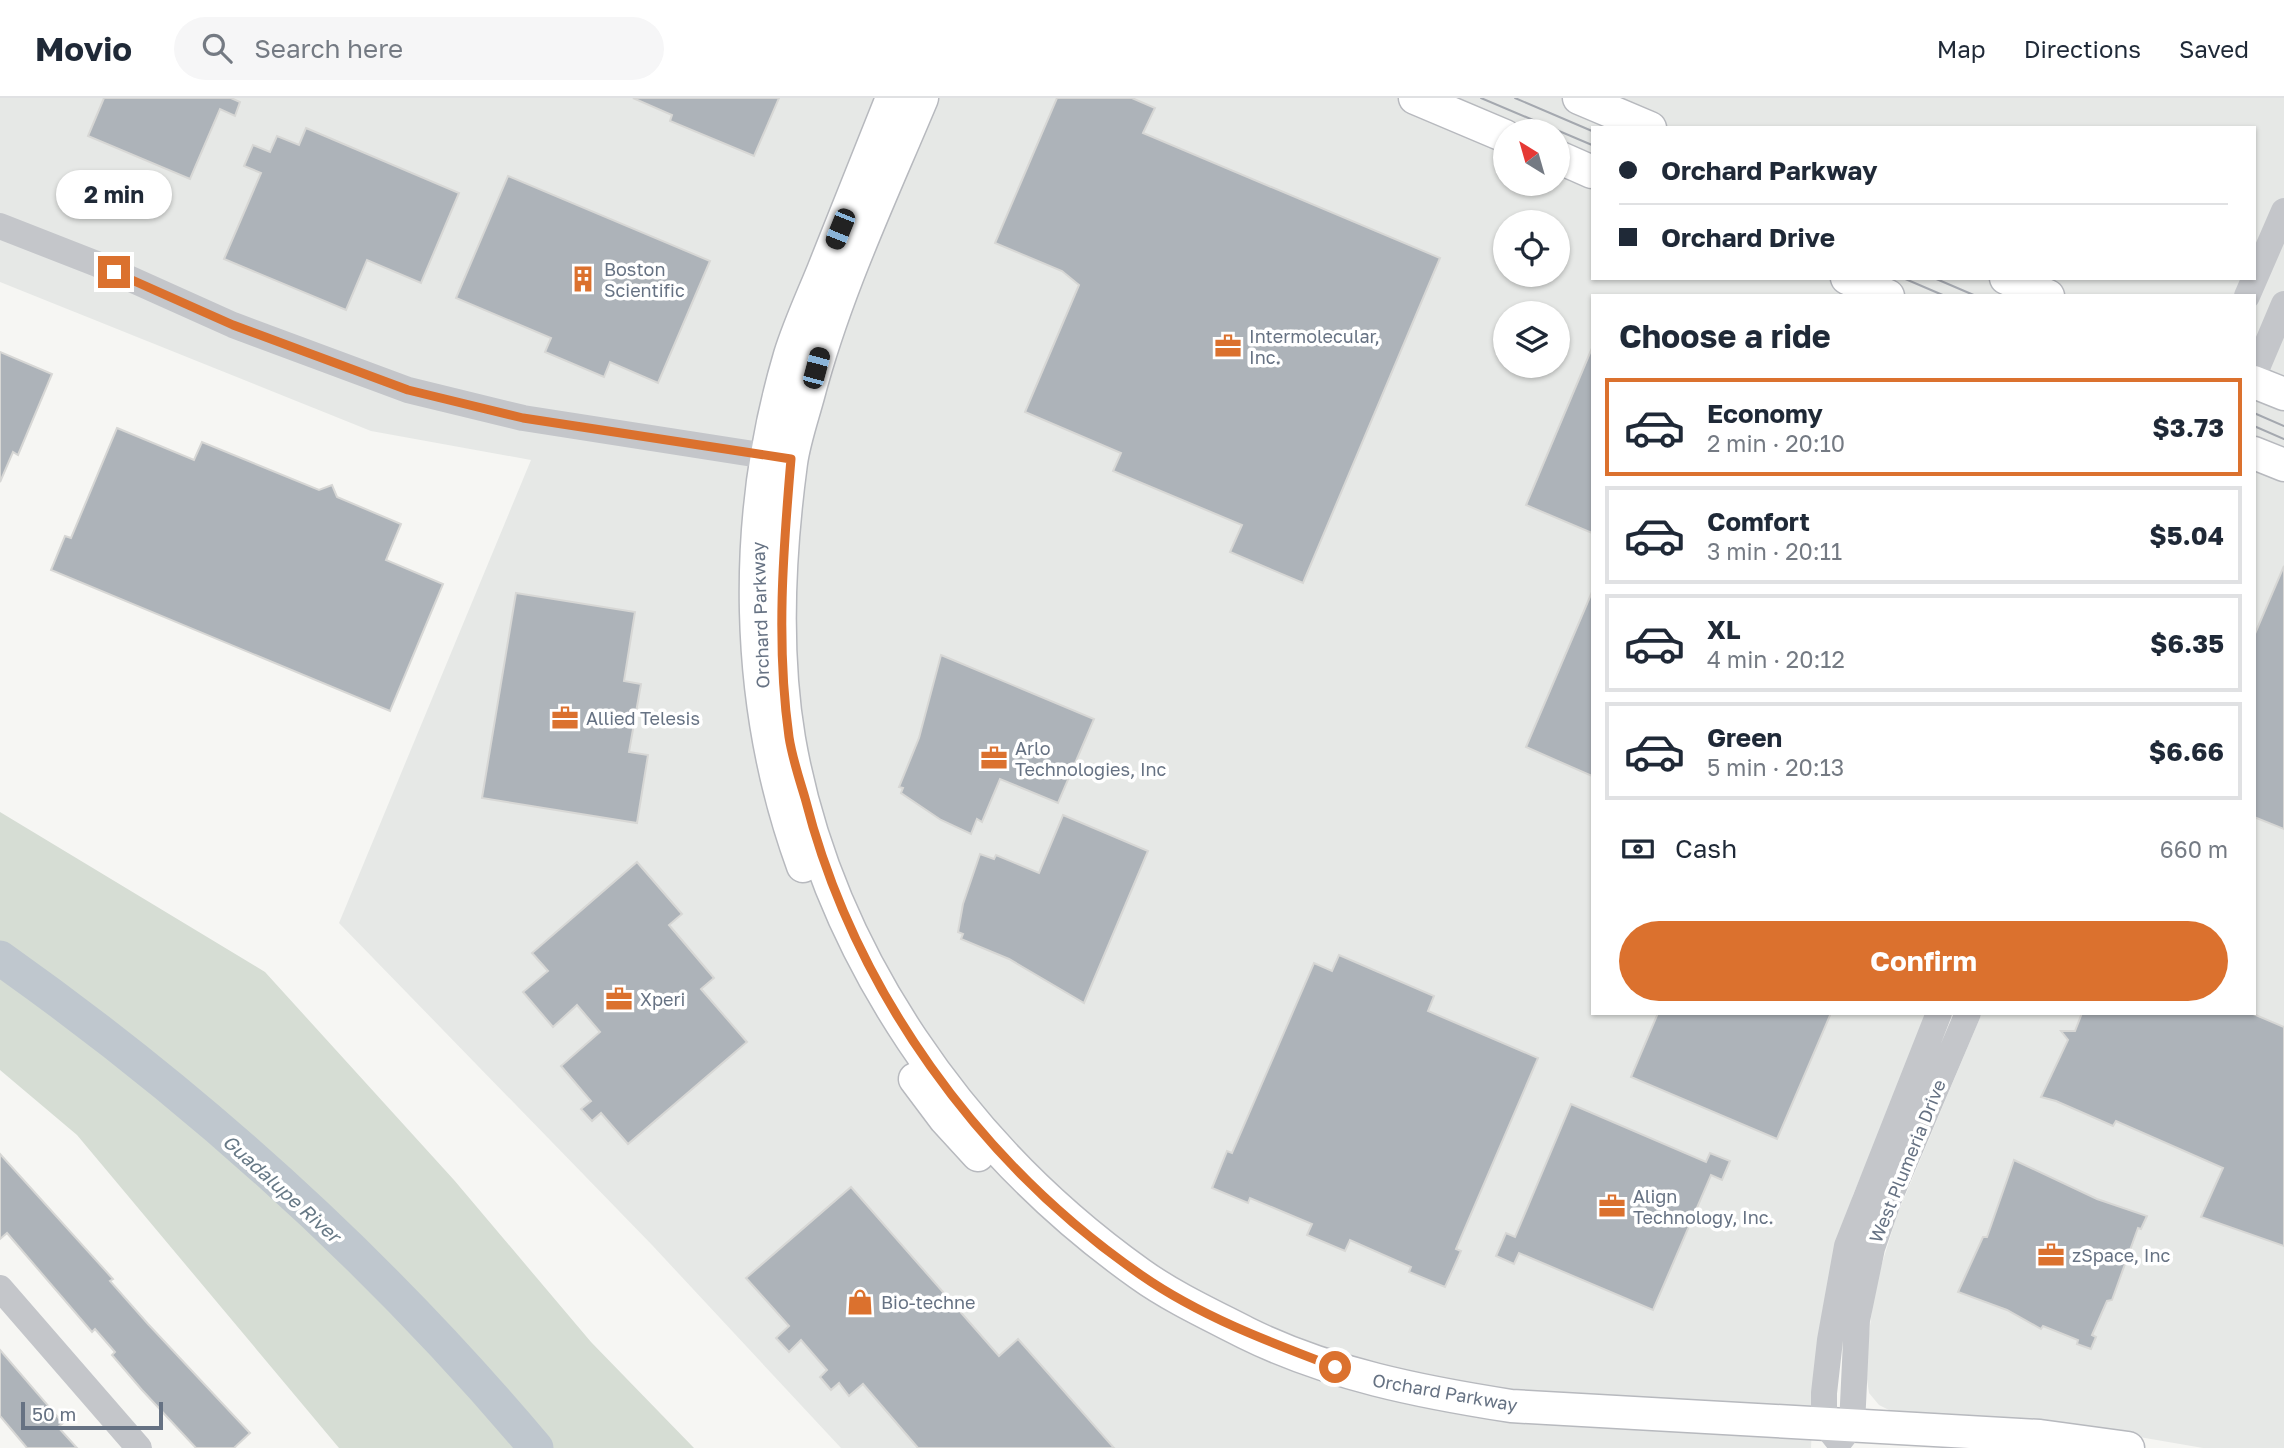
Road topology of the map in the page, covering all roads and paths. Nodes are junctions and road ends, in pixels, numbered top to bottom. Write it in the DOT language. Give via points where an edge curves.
graph roads {
  1 [pos="892,98"];
  2 [pos="922,98"];
  3 [pos="1415,98"];
  4 [pos="1579,98"];
  5 [pos="1614,98"];
  6 [pos="1647,126"];
  7 [pos="1493,131"];
  8 [pos="1570,163"];
  9 [pos="1591,172"];
  10 [pos="2284,211"];
  11 [pos="0,226"];
  12 [pos="852,233"];
  13 [pos="2256,275"];
  14 [pos="1852,280"];
  15 [pos="2011,280"];
  16 [pos="1883,294"];
  17 [pos="2043,294"];
  18 [pos="2284,304"];
  19 [pos="2256,370"];
  20 [pos="2256,383"];
  21 [pos="2284,394"];
  22 [pos="2256,454"];
  23 [pos="778,458"];
  24 [pos="2284,465"];
  25 [pos="1939,1015"];
  26 [pos="1967,1015"];
  27 [pos="1859,1247"];
  28 [pos="0,1288"];
  29 [pos="1838,1430"];
  30 [pos="2079,1444"];
  31 [pos="139,1448"];
  32 [pos="1935,1448"];
  33 [pos="2128,1448"];
  1 -- 12 [label="main road, Orchard Parkway"];
  2 -- 12 [label="main road, Orchard Parkway"];
  3 -- 7 [label="main road"];
  4 -- 6 [label="main road"];
  5 -- 6 [label="main road"];
  8 -- 9 [label="main road"];
  10 -- 13 [label="street"];
  11 -- 23 [label="street" via="233,325 408,390 523,418"];
  12 -- 23 [label="main road, Orchard Parkway" via="790,354"];
  14 -- 16 [label="main road"];
  15 -- 17 [label="main road"];
  18 -- 19 [label="street"];
  20 -- 21 [label="main road"];
  22 -- 24 [label="main road"];
  23 -- 29 [label="main road, Orchard Parkway" via="781,576 770,662 770,746 788,824 825,896 859,989 902,1044 945,1119 1066,1241 1137,1282 1186,1323 1243,1351 1353,1384 1584,1420"];
  25 -- 27 [label="street, West Plumeria Drive"];
  26 -- 27 [label="street, West Plumeria Drive" via="1889,1199"];
  27 -- 29 [label="street, West Plumeria Drive" via="1857,1320"];
  28 -- 31 [label="street"];
  29 -- 30 [label="main road, Orchard Parkway"];
  29 -- 32 [label="main road, Orchard Parkway"];
  30 -- 33 [label="main road, Orchard Parkway"];
}
